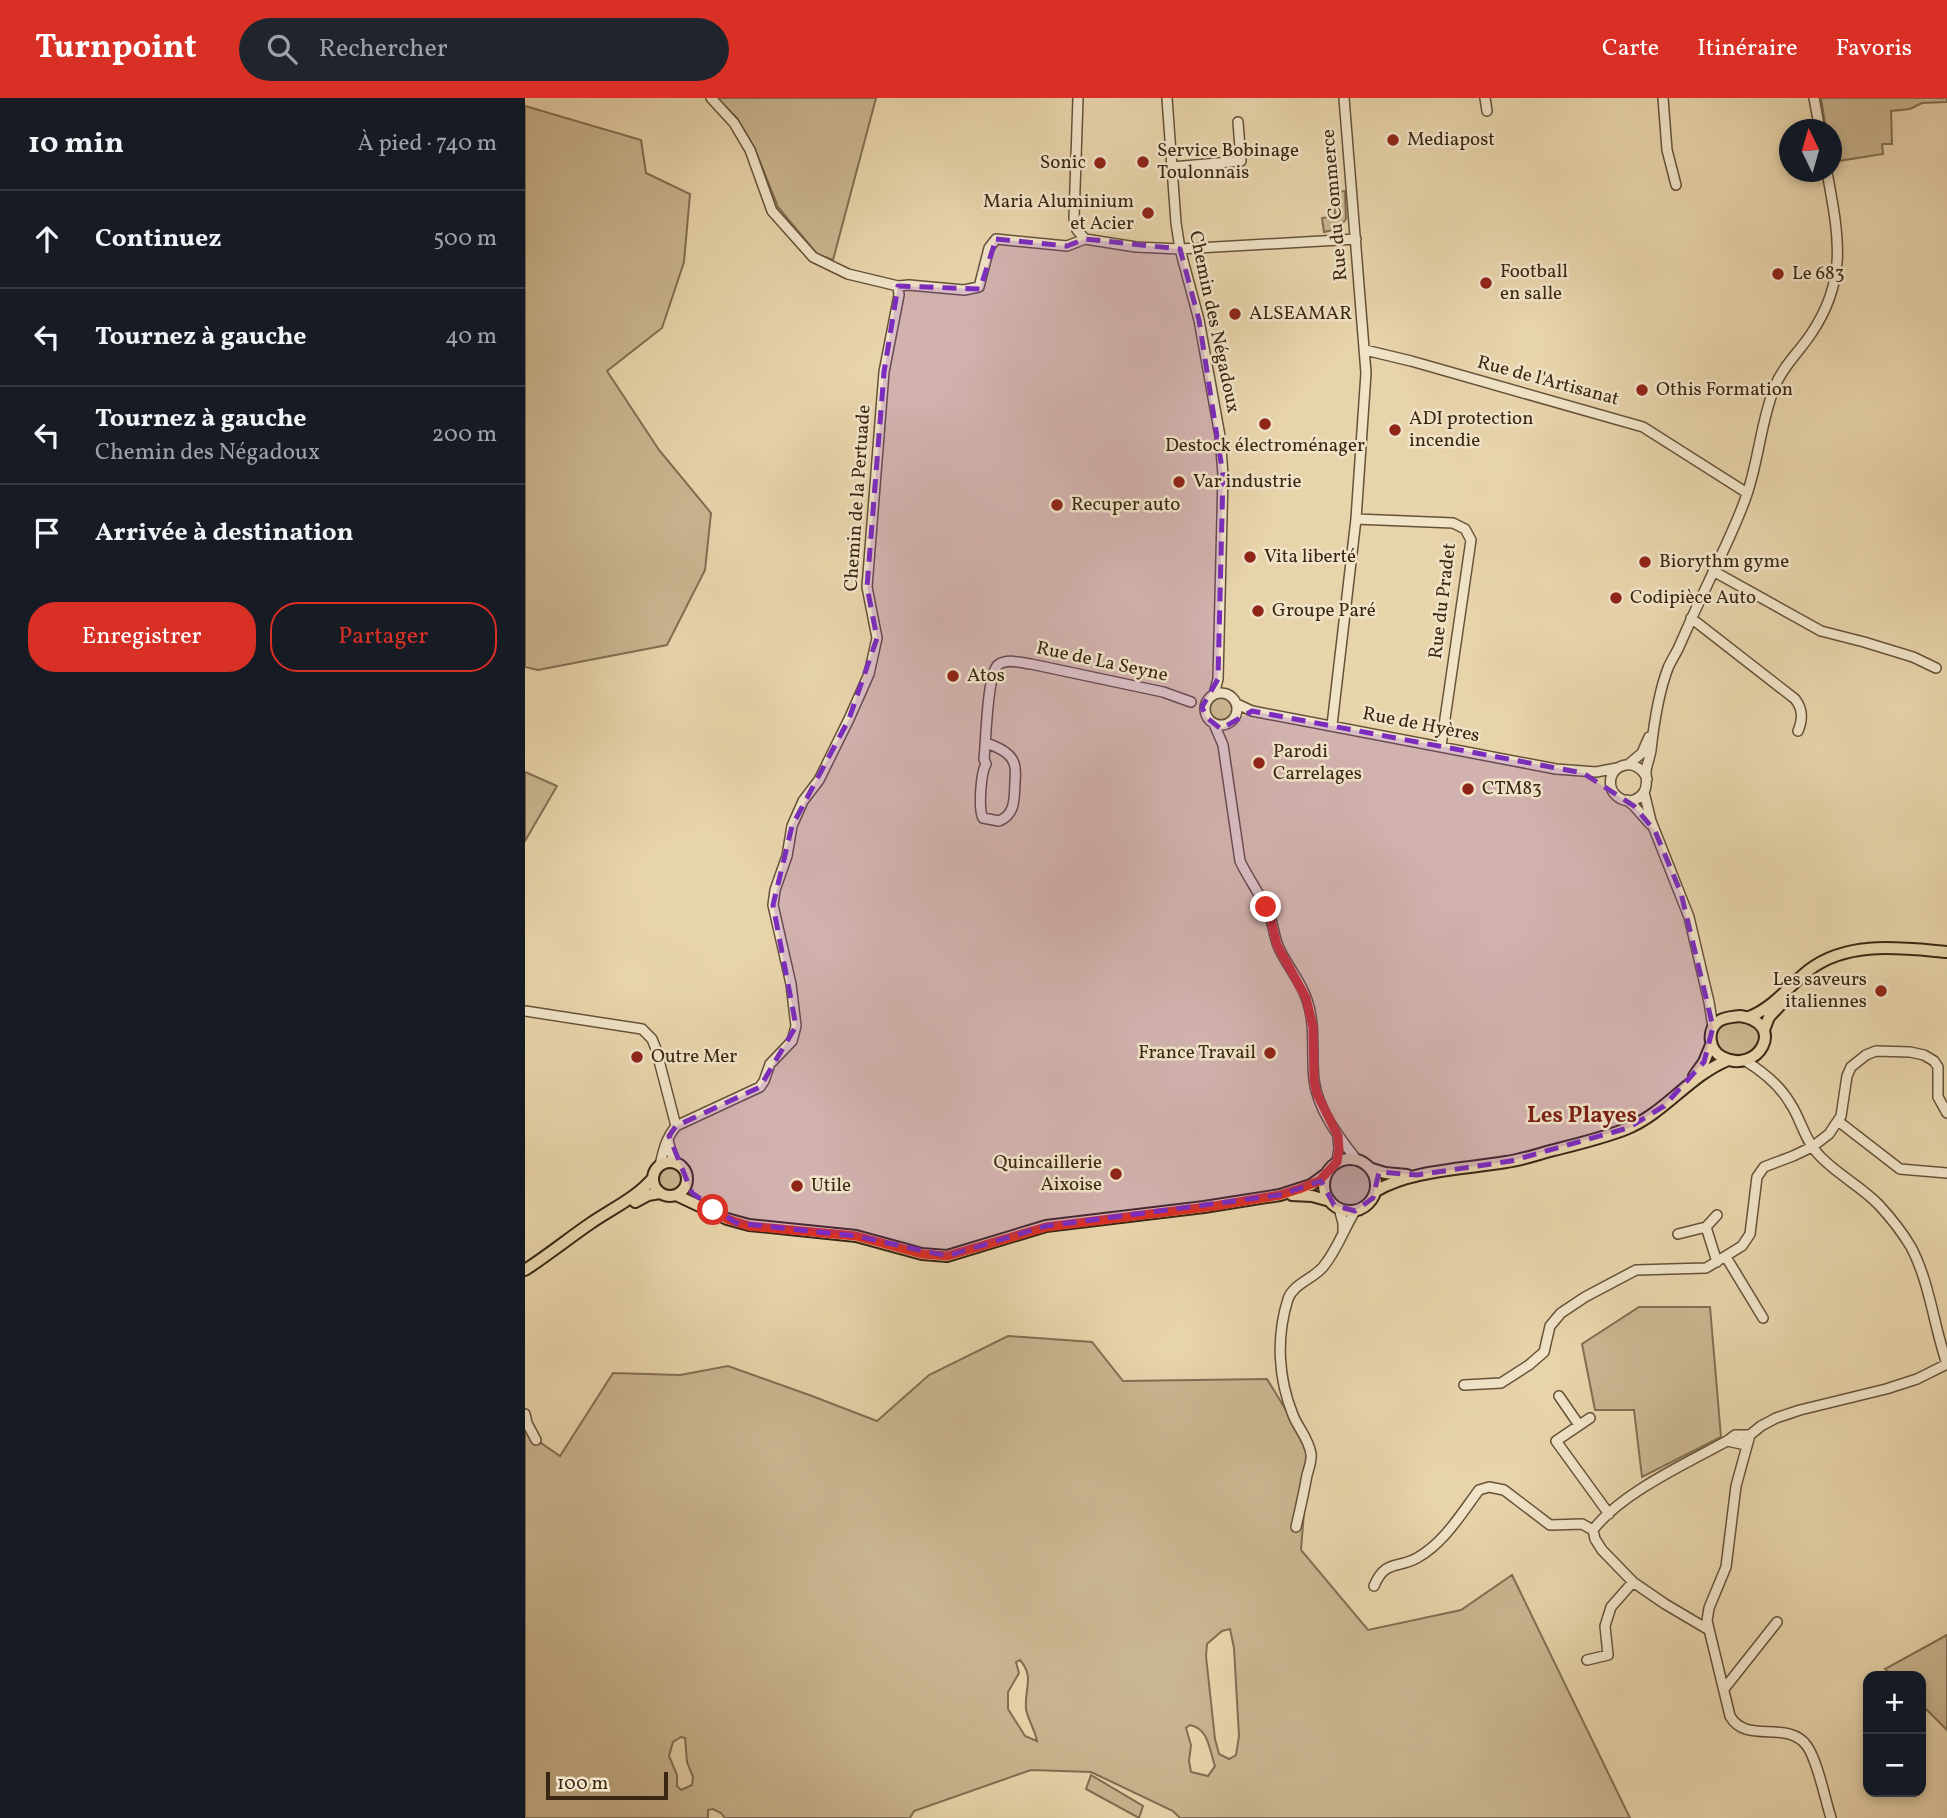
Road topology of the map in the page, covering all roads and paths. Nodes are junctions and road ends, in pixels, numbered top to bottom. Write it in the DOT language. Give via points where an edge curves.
graph roads {
  1 [pos="711,98"];
  2 [pos="1078,98"];
  3 [pos="1167,98"];
  4 [pos="1344,98"];
  5 [pos="1485,98"];
  6 [pos="1663,98"];
  7 [pos="1814,98"];
  8 [pos="1486,111"];
  9 [pos="1818,119"];
  10 [pos="1238,122"];
  11 [pos="1172,167"];
  12 [pos="1829,182"];
  13 [pos="1676,185"];
  14 [pos="1085,239"];
  15 [pos="1356,239"];
  16 [pos="1180,249"];
  17 [pos="898,286"];
  18 [pos="1365,350"];
  19 [pos="1747,493"];
  20 [pos="1356,519"];
  21 [pos="1713,571"];
  22 [pos="1691,618"];
  23 [pos="1936,668"];
  24 [pos="1219,694"];
  25 [pos="1191,702"];
  26 [pos="1206,702"];
  27 [pos="1237,705"];
  28 [pos="1252,711"];
  29 [pos="1204,712"];
  30 [pos="1236,715"];
  31 [pos="1214,724"];
  32 [pos="1228,724"];
  33 [pos="1332,725"];
  34 [pos="1798,730"];
  35 [pos="1652,732"];
  36 [pos="986,743"];
  37 [pos="1223,744"];
  38 [pos="1441,746"];
  39 [pos="1629,764"];
  40 [pos="1617,768"];
  41 [pos="1583,773"];
  42 [pos="1647,779"];
  43 [pos="1612,790"];
  44 [pos="1644,792"];
  45 [pos="1627,800"];
  46 [pos="1655,831"];
  47 [pos="1943,954"];
  48 [pos="1709,1002"];
  49 [pos="525,1011"];
  50 [pos="1729,1017"];
  51 [pos="1749,1017"];
  52 [pos="1713,1027"];
  53 [pos="1764,1030"];
  54 [pos="1711,1045"];
  55 [pos="1761,1050"];
  56 [pos="1728,1059"];
  57 [pos="1744,1060"];
  58 [pos="1769,1078"];
  59 [pos="1687,1085"];
  60 [pos="1947,1112"];
  61 [pos="1838,1121"];
  62 [pos="675,1126"];
  63 [pos="1338,1136"];
  64 [pos="667,1138"];
  65 [pos="1812,1147"];
  66 [pos="1356,1159"];
  67 [pos="1337,1162"];
  68 [pos="677,1164"];
  69 [pos="660,1165"];
  70 [pos="1372,1169"];
  71 [pos="1947,1173"];
  72 [pos="1326,1174"];
  73 [pos="1417,1175"];
  74 [pos="653,1178"];
  75 [pos="687,1183"];
  76 [pos="1376,1191"];
  77 [pos="660,1194"];
  78 [pos="675,1195"];
  79 [pos="1280,1195"];
  80 [pos="1334,1205"];
  81 [pos="1355,1211"];
  82 [pos="1717,1215"];
  83 [pos="727,1219"];
  84 [pos="1706,1227"];
  85 [pos="1343,1233"];
  86 [pos="1678,1234"];
  87 [pos="543,1258"];
  88 [pos="1721,1259"];
  89 [pos="525,1270"];
  90 [pos="1763,1318"];
  91 [pos="1947,1364"];
  92 [pos="1464,1385"];
  93 [pos="1559,1396"];
  94 [pos="525,1414"];
  95 [pos="1590,1418"];
  96 [pos="1579,1426"];
  97 [pos="1751,1434"];
  98 [pos="536,1440"];
  99 [pos="1727,1441"];
  100 [pos="1747,1445"];
  101 [pos="1609,1514"];
  102 [pos="1296,1527"];
  103 [pos="1593,1530"];
  104 [pos="1633,1581"];
  105 [pos="1374,1586"];
  106 [pos="1687,1616"];
  107 [pos="1707,1616"];
  108 [pos="1697,1622"];
  109 [pos="1777,1622"];
  110 [pos="1709,1630"];
  111 [pos="1587,1660"];
  112 [pos="1724,1689"];
  113 [pos="1831,1818"];
  1 -- 17 [label="street" via="750,150 772,211 813,257 848,275"];
  2 -- 14 [label="street" via="1074,218"];
  3 -- 11 [label="street, Chemin des Négadoux"];
  4 -- 15 [label="street, Rue du Commerce"];
  5 -- 8 [label="street"];
  6 -- 13 [label="street" via="1667,150"];
  7 -- 9 [label="street"];
  10 -- 11 [label="street" via="1241,161"];
  11 -- 16 [label="street, Chemin des Négadoux"];
  12 -- 19 [label="street" via="1838,238 1834,289 1810,335 1775,384"];
  14 -- 16 [label="street"];
  14 -- 17 [label="street" via="1067,246 996,239 989,248 982,282 973,290"];
  15 -- 16 [label="street"];
  15 -- 18 [label="street, Rue du Commerce"];
  16 -- 24 [label="street, Chemin des Négadoux" via="1199,320 1220,436"];
  17 -- 62 [label="street, Chemin de la Pertuade" via="884,372 867,587 877,638 869,674 849,719 792,826 775,890 773,905 796,1026 792,1041 770,1064 760,1087"];
  18 -- 19 [label="street, Rue de l'Artisanat" via="1643,427"];
  18 -- 20 [label="street, Rue du Commerce"];
  19 -- 21 [label="street"];
  20 -- 33 [label="street, Rue du Commerce"];
  20 -- 38 [label="street, Rue du Pradet" via="1453,523 1465,529 1471,540"];
  21 -- 22 [label="street"];
  21 -- 23 [label="street" via="1821,631"];
  22 -- 34 [label="street" via="1795,699 1802,713"];
  22 -- 35 [label="street" via="1668,668"];
  24 -- 26 [label="street"];
  24 -- 27 [label="street" via="1232,697"];
  25 -- 26 [label="street"];
  25 -- 29 [label="street"];
  25 -- 36 [label="street, Rue de La Seyne" via="1163,691 1004,662 993,673"];
  26 -- 29 [label="street"];
  27 -- 28 [label="street, Rue de Hyères"];
  27 -- 30 [label="street"];
  28 -- 30 [label="street, Rue de Hyères"];
  28 -- 33 [label="street, Rue de Hyères"];
  29 -- 31 [label="street"];
  30 -- 32 [label="street"];
  31 -- 32 [label="street"];
  31 -- 37 [label="street"];
  32 -- 37 [label="street"];
  33 -- 38 [label="street, Rue de Hyères"];
  35 -- 39 [label="street" via="1642,753"];
  35 -- 42 [label="street"];
  36 -- 36 [label="street" via="980,812 983,818 999,821 1013,807 1013,759"];
  37 -- 63 [label="street" via="1240,860 1306,998 1313,1027 1317,1094"];
  38 -- 41 [label="street, Rue de Hyères"];
  39 -- 40 [label="street"];
  39 -- 42 [label="street"];
  40 -- 41 [label="street, Rue de Hyères"];
  40 -- 43 [label="street" via="1611,778"];
  41 -- 43 [label="street, Rue de Hyères"];
  42 -- 44 [label="street"];
  43 -- 45 [label="street"];
  44 -- 45 [label="street"];
  44 -- 46 [label="street"];
  45 -- 46 [label="street"];
  46 -- 48 [label="street" via="1689,918"];
  47 -- 51 [label="main road" via="1866,949 1839,954 1812,968 1768,1007"];
  47 -- 53 [label="main road" via="1866,955 1829,964 1789,996 1769,1017"];
  48 -- 50 [label="street"];
  48 -- 52 [label="street"];
  49 -- 62 [label="street" via="642,1029 656,1049"];
  50 -- 51 [label="main road"];
  50 -- 52 [label="main road"];
  51 -- 53 [label="main road"];
  52 -- 54 [label="main road"];
  53 -- 55 [label="main road"];
  54 -- 56 [label="main road"];
  54 -- 59 [label="main road"];
  55 -- 57 [label="main road"];
  55 -- 58 [label="street"];
  56 -- 57 [label="main road"];
  56 -- 59 [label="main road"];
  57 -- 58 [label="street"];
  58 -- 65 [label="street" via="1791,1103"];
  59 -- 73 [label="main road" via="1628,1128 1511,1161"];
  60 -- 61 [label="street" via="1938,1097 1934,1061 1910,1052 1876,1051 1851,1067"];
  61 -- 65 [label="street"];
  61 -- 71 [label="street" via="1894,1166"];
  62 -- 64 [label="street"];
  63 -- 66 [label="street"];
  63 -- 67 [label="street"];
  64 -- 68 [label="street"];
  64 -- 69 [label="street"];
  65 -- 88 [label="street" via="1764,1167 1757,1177 1750,1234 1742,1246"];
  65 -- 91 [label="street" via="1877,1202 1901,1231 1920,1268"];
  66 -- 67 [label="main road"];
  66 -- 70 [label="main road"];
  67 -- 72 [label="main road"];
  68 -- 69 [label="main road"];
  68 -- 75 [label="main road" via="685,1171"];
  69 -- 74 [label="main road"];
  70 -- 73 [label="main road"];
  70 -- 76 [label="main road"];
  72 -- 79 [label="main road" via="1311,1185"];
  72 -- 80 [label="main road" via="1325,1191"];
  73 -- 76 [label="main road"];
  74 -- 77 [label="main road"];
  74 -- 87 [label="main road"];
  75 -- 78 [label="main road"];
  75 -- 83 [label="main road" via="697,1198"];
  76 -- 81 [label="main road" via="1369,1203"];
  77 -- 78 [label="main road"];
  77 -- 87 [label="main road" via="640,1199 564,1250"];
  78 -- 83 [label="main road"];
  79 -- 80 [label="main road" via="1308,1195"];
  79 -- 83 [label="main road" via="1054,1225 947,1256 856,1236 762,1228"];
  80 -- 81 [label="main road"];
  80 -- 85 [label="street"];
  81 -- 85 [label="street"];
  82 -- 84 [label="street"];
  84 -- 86 [label="street"];
  84 -- 88 [label="street"];
  85 -- 102 [label="street" via="1323,1267 1289,1296 1279,1344 1288,1402 1312,1455"];
  87 -- 89 [label="main road"];
  88 -- 90 [label="street"];
  88 -- 92 [label="street" via="1699,1269 1636,1270 1561,1313 1551,1326 1544,1352 1529,1365 1501,1383"];
  91 -- 97 [label="street" via="1907,1383 1776,1418"];
  93 -- 96 [label="street"];
  94 -- 98 [label="street"];
  95 -- 96 [label="street"];
  96 -- 101 [label="street" via="1556,1441"];
  97 -- 99 [label="street"];
  97 -- 100 [label="street"];
  99 -- 100 [label="street"];
  99 -- 101 [label="street" via="1643,1488"];
  100 -- 107 [label="street" via="1736,1486 1727,1567"];
  101 -- 103 [label="street"];
  103 -- 104 [label="street" via="1602,1550"];
  103 -- 105 [label="street" via="1582,1524 1550,1525 1504,1490 1489,1487 1479,1490 1434,1547 1415,1559 1385,1568"];
  104 -- 106 [label="street"];
  104 -- 111 [label="street" via="1611,1607 1605,1626 1608,1655"];
  106 -- 107 [label="street"];
  106 -- 108 [label="street"];
  107 -- 108 [label="street"];
  107 -- 110 [label="street"];
  108 -- 110 [label="street"];
  109 -- 112 [label="street"];
  110 -- 112 [label="street"];
  112 -- 113 [label="street" via="1730,1716 1738,1726 1790,1733 1806,1745"];
}
